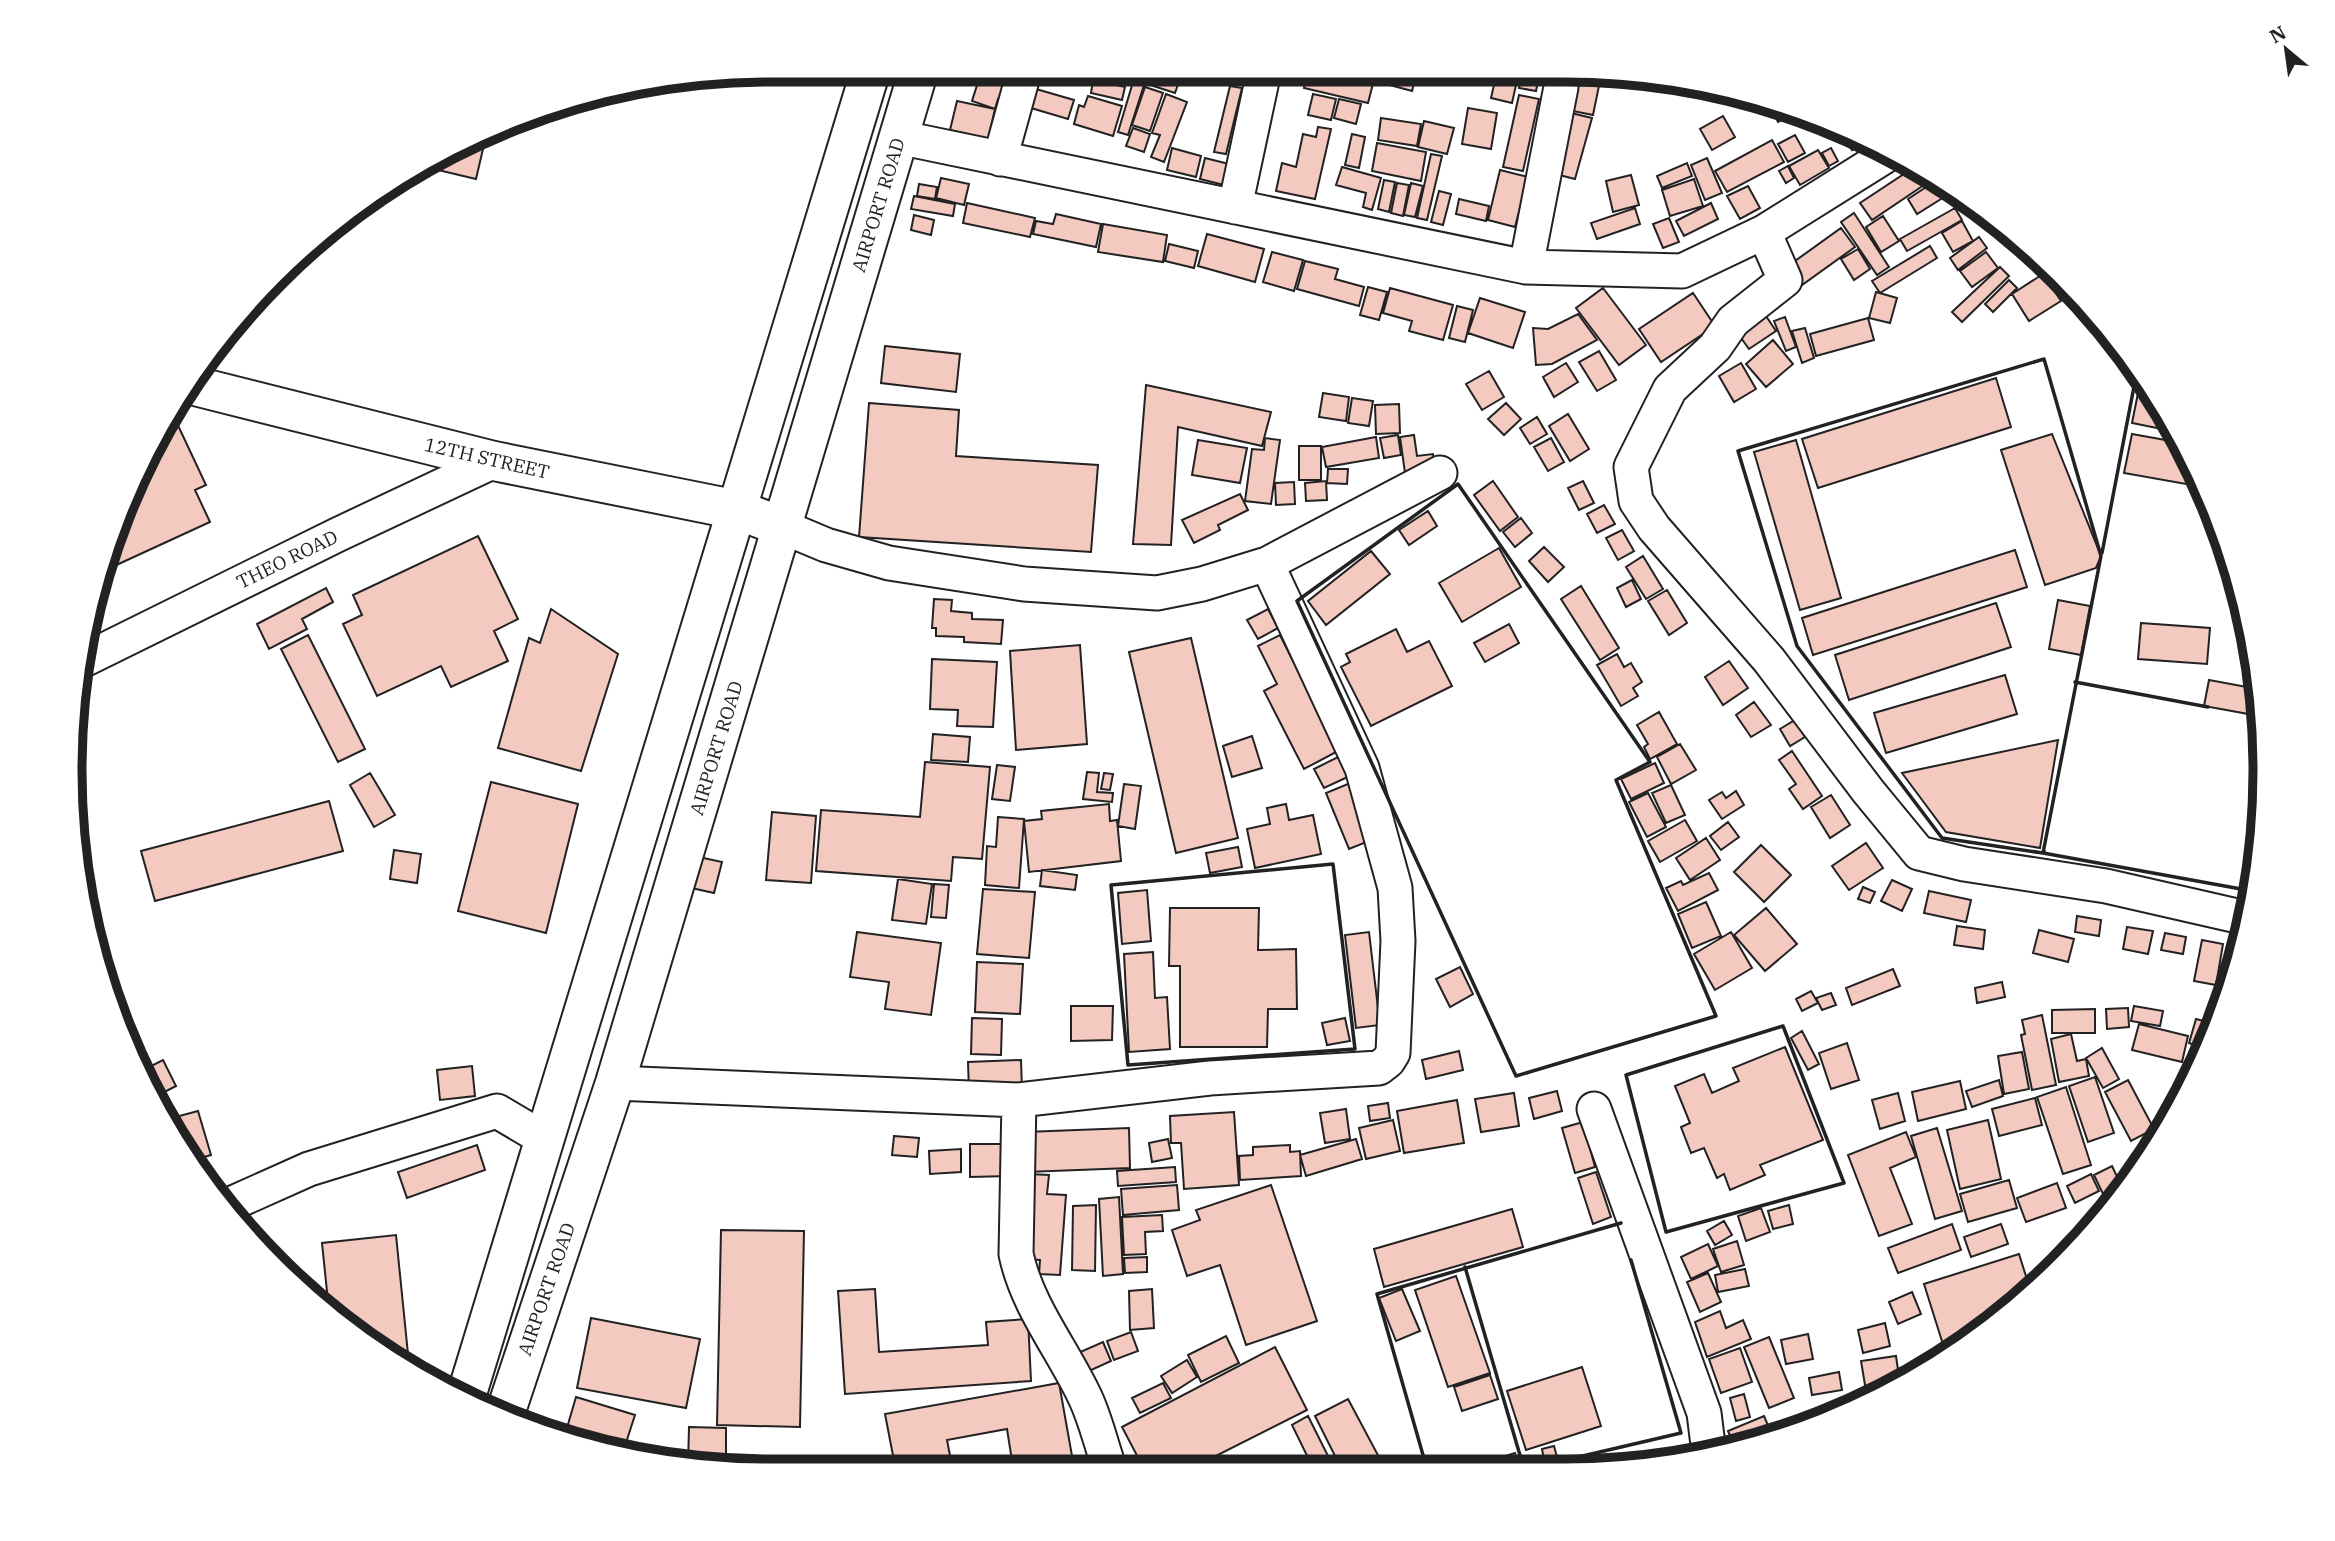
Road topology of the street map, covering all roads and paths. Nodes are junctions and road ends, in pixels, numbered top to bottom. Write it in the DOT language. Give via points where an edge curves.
graph roads {
  1 [pos="867,82"];
  2 [pos="915,82"];
  3 [pos="1021,82"];
  4 [pos="1262,82"];
  5 [pos="1561,82"];
  6 [pos="898,138"];
  7 [pos="1000,159"];
  8 [pos="1880,159"];
  9 [pos="1235,207"];
  10 [pos="1764,232"];
  11 [pos="1526,267"];
  12 [pos="199,387"];
  13 [pos="494,461"];
  14 [pos="1440,473"];
  15 [pos="738,510"];
  16 [pos="783,527"];
  17 [pos="1267,564"];
  18 [pos="92,656"];
  19 [pos="2237,916"];
  20 [pos="615,1083"];
  21 [pos="1019,1100"];
  22 [pos="1594,1109"];
  23 [pos="546,1140"];
  24 [pos="235,1202"];
  25 [pos="469,1389"];
  26 [pos="508,1406"];
  27 [pos="1708,1444"];
  28 [pos="1106,1459"];
  1 -- 15 [label="main road"];
  2 -- 6 [label="main road, AIRPORT ROAD"];
  3 -- 7 [label="street"];
  4 -- 9 [label="street"];
  5 -- 11 [label="street"];
  6 -- 7 [label="street"];
  6 -- 16 [label="main road, AIRPORT ROAD"];
  7 -- 9 [label="street"];
  8 -- 10 [label="street"];
  9 -- 11 [label="street"];
  10 -- 11 [label="street" via="1682,271"];
  10 -- 19 [label="street" via="1785,280 1733,321 1715,347 1670,389 1631,467 1636,501 1654,528 1769,660 1919,853 2106,886"];
  12 -- 13 [label="main road, 12TH STREET"];
  13 -- 15 [label="main road, 12TH STREET"];
  13 -- 18 [label="street, THEO ROAD"];
  14 -- 17 [label="street"];
  15 -- 16 [label="main road, 12TH STREET"];
  15 -- 23 [label="main road"];
  16 -- 17 [label="street" via="889,563 1024,584 1157,593"];
  16 -- 20 [label="main road, AIRPORT ROAD"];
  17 -- 21 [label="street" via="1362,768 1395,888 1398,941 1393,1053 1379,1068 1224,1077"];
  20 -- 21 [label="street"];
  20 -- 26 [label="main road, AIRPORT ROAD"];
  21 -- 28 [label="street" via="1016,1254 1021,1276 1085,1397"];
  22 -- 27 [label="street" via="1704,1413"];
  23 -- 24 [label="street" via="497,1111 309,1168"];
  23 -- 25 [label="main road"];
}
